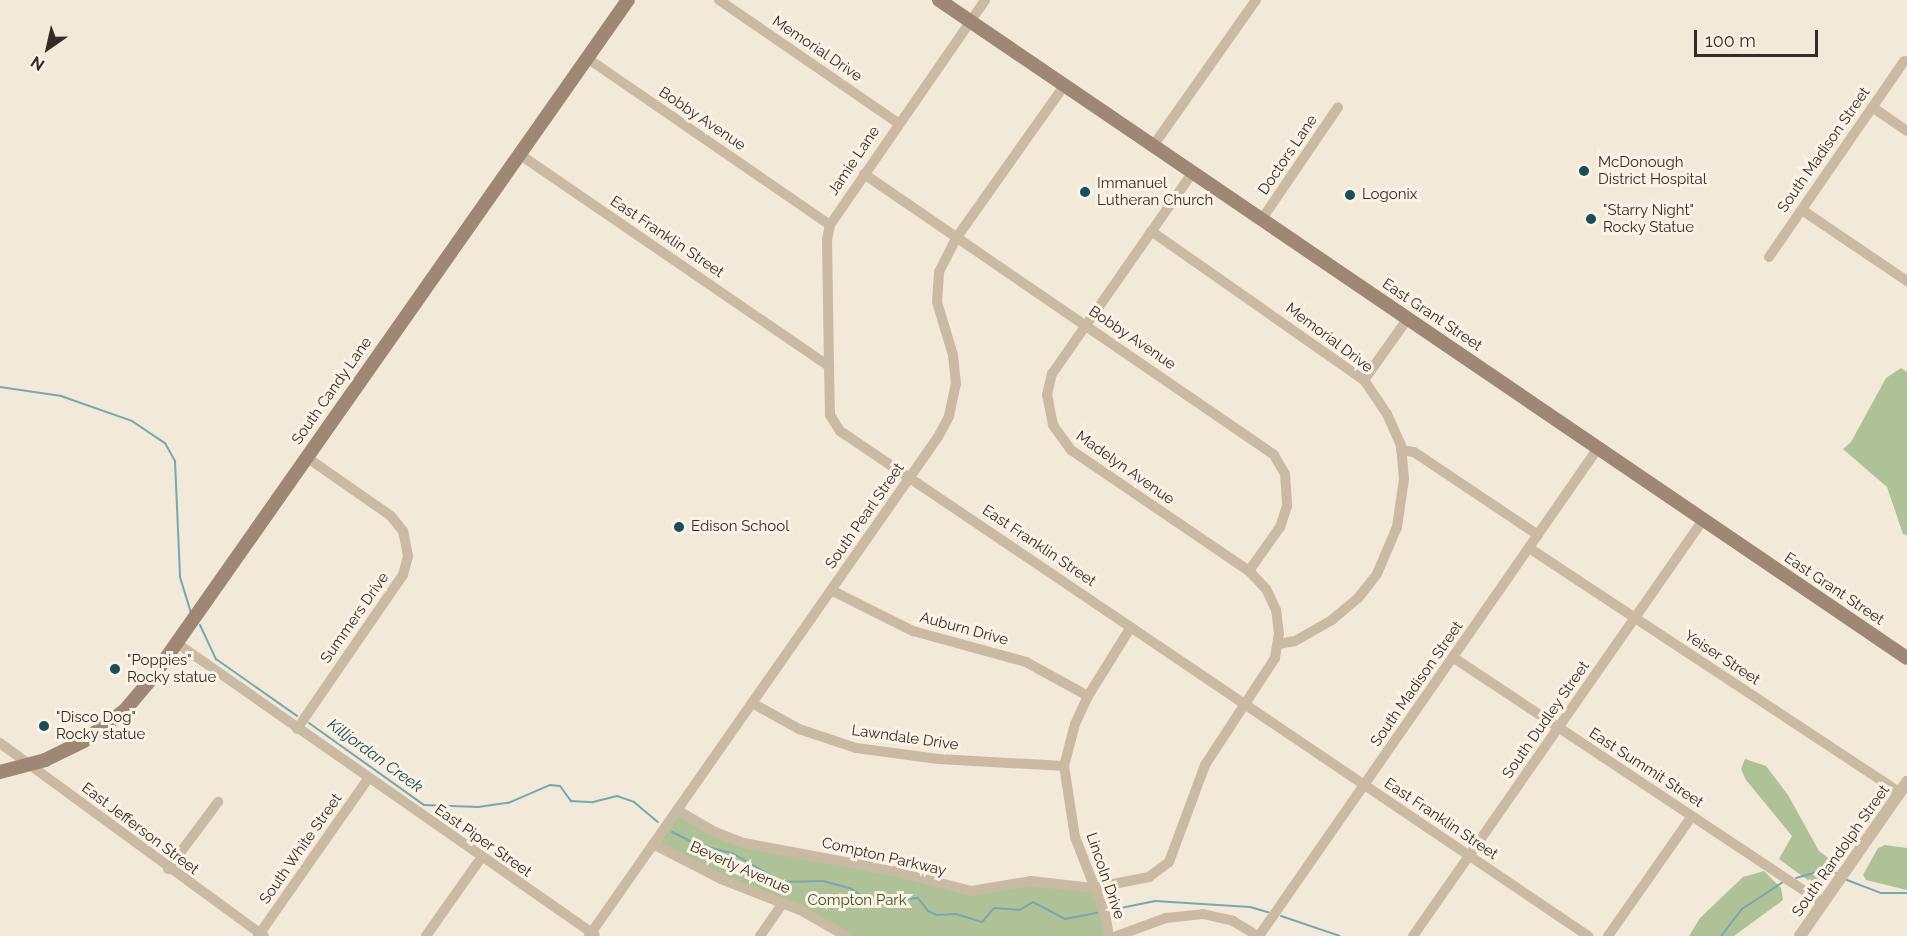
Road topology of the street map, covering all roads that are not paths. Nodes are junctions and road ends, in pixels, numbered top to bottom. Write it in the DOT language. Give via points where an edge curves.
graph roads {
  1 [pos="628,0"];
  2 [pos="719,0"];
  3 [pos="939,0"];
  4 [pos="986,0"];
  5 [pos="1256,0"];
  6 [pos="970,22"];
  7 [pos="587,58"];
  8 [pos="1904,61"];
  9 [pos="1064,86"];
  10 [pos="1338,107"];
  11 [pos="1872,107"];
  12 [pos="898,123"];
  13 [pos="1907,131"];
  14 [pos="1153,146"];
  15 [pos="519,154"];
  16 [pos="1192,173"];
  17 [pos="864,174"];
  18 [pos="1802,210"];
  19 [pos="1262,219"];
  20 [pos="830,225"];
  21 [pos="1151,231"];
  22 [pos="957,237"];
  23 [pos="1769,257"];
  24 [pos="1907,281"];
  25 [pos="1408,318"];
  26 [pos="1085,324"];
  27 [pos="829,366"];
  28 [pos="1364,380"];
  29 [pos="1598,448"];
  30 [pos="1401,450"];
  31 [pos="306,458"];
  32 [pos="910,477"];
  33 [pos="1703,520"];
  34 [pos="1538,535"];
  35 [pos="1529,548"];
  36 [pos="1249,571"];
  37 [pos="831,590"];
  38 [pos="1635,618"];
  39 [pos="1131,627"];
  40 [pos="178,644"];
  41 [pos="1278,644"];
  42 [pos="1454,658"];
  43 [pos="1907,658"];
  44 [pos="1088,696"];
  45 [pos="752,703"];
  46 [pos="1245,703"];
  47 [pos="297,729"];
  48 [pos="1559,729"];
  49 [pos="0,743"];
  50 [pos="31,765"];
  51 [pos="1064,766"];
  52 [pos="0,772"];
  53 [pos="368,779"];
  54 [pos="1365,786"];
  55 [pos="1903,788"];
  56 [pos="218,802"];
  57 [pos="677,810"];
  58 [pos="1692,816"];
  59 [pos="653,844"];
  60 [pos="1469,857"];
  61 [pos="481,858"];
  62 [pos="168,869"];
  63 [pos="1093,888"];
  64 [pos="783,903"];
  65 [pos="1822,903"];
  66 [pos="261,935"];
  67 [pos="592,935"];
  68 [pos="426,936"];
  69 [pos="760,936"];
  70 [pos="846,936"];
  71 [pos="1109,936"];
  72 [pos="1117,936"];
  73 [pos="1259,936"];
  74 [pos="1413,936"];
  75 [pos="1588,936"];
  76 [pos="1608,936"];
  77 [pos="1800,936"];
  1 -- 7 [label="main road, South Candy Lane"];
  2 -- 12 [label="street, Memorial Drive"];
  3 -- 6 [label="main road, East Grant Street"];
  4 -- 6 [label="street, Jamie Lane"];
  5 -- 14 [label="street"];
  6 -- 9 [label="main road, East Grant Street"];
  6 -- 12 [label="street, Jamie Lane"];
  7 -- 15 [label="main road, South Candy Lane"];
  7 -- 20 [label="street, Bobby Avenue"];
  8 -- 11 [label="street, South Madison Street"];
  9 -- 14 [label="main road, East Grant Street"];
  9 -- 22 [label="street, South Pearl Street"];
  10 -- 19 [label="street, Doctors Lane"];
  11 -- 13 [label="street"];
  11 -- 18 [label="street, South Madison Street"];
  12 -- 17 [label="street, Jamie Lane"];
  14 -- 16 [label="main road, East Grant Street"];
  15 -- 27 [label="street, East Franklin Street"];
  15 -- 31 [label="main road, South Candy Lane"];
  16 -- 19 [label="main road, East Grant Street"];
  16 -- 21 [label="street, Madelyn Avenue"];
  17 -- 20 [label="street, Jamie Lane"];
  17 -- 22 [label="street, Bobby Avenue"];
  18 -- 23 [label="street, South Madison Street"];
  18 -- 24 [label="street"];
  19 -- 25 [label="main road, East Grant Street"];
  20 -- 27 [label="street, Jamie Lane"];
  21 -- 26 [label="street, Madelyn Avenue"];
  21 -- 28 [label="street, Memorial Drive"];
  22 -- 26 [label="street, Bobby Avenue"];
  22 -- 32 [label="street, South Pearl Street" via="939,272 936,292 953,355 955,394 944,427"];
  25 -- 28 [label="street"];
  25 -- 29 [label="main road, East Grant Street"];
  26 -- 36 [label="street, Madelyn Avenue" via="1049,384 1047,405 1058,435 1071,450"];
  26 -- 36 [label="street, Bobby Avenue" via="1274,455 1285,474 1287,507 1280,527"];
  27 -- 32 [label="street, East Franklin Street" via="829,410 836,428"];
  28 -- 30 [label="street, Memorial Drive" via="1387,414"];
  29 -- 33 [label="main road, East Grant Street"];
  29 -- 34 [label="street, South Madison Street"];
  30 -- 34 [label="street" via="1414,452"];
  30 -- 41 [label="street, Memorial Drive" via="1404,479 1397,527 1377,574 1358,598 1332,620 1295,641"];
  31 -- 40 [label="main road, South Candy Lane"];
  31 -- 47 [label="street, Summers Drive" via="391,516 403,531 408,556 403,575"];
  32 -- 37 [label="street, South Pearl Street"];
  32 -- 39 [label="street, East Franklin Street"];
  33 -- 38 [label="street, South Dudley Street"];
  33 -- 43 [label="main road, East Grant Street"];
  34 -- 35 [label="street, South Madison Street"];
  35 -- 38 [label="street, Yeiser Street"];
  35 -- 42 [label="street, South Madison Street"];
  36 -- 41 [label="street, Madelyn Avenue" via="1272,599 1279,622"];
  37 -- 44 [label="street, Auburn Drive" via="913,631 1026,662"];
  37 -- 45 [label="street, South Pearl Street"];
  38 -- 48 [label="street, South Dudley Street"];
  38 -- 55 [label="street, Yeiser Street"];
  39 -- 44 [label="street, Lincoln Drive"];
  39 -- 46 [label="street, East Franklin Street"];
  40 -- 47 [label="street, East Piper Street"];
  40 -- 50 [label="main road, South Candy Lane" via="112,721 72,748"];
  41 -- 46 [label="street, Madelyn Avenue" via="1275,658"];
  42 -- 48 [label="street, East Summit Street"];
  42 -- 54 [label="street, South Madison Street"];
  44 -- 51 [label="street, Lincoln Drive" via="1075,724"];
  45 -- 51 [label="street, Lawndale Drive" via="799,729 856,748 948,760"];
  45 -- 57 [label="street, South Pearl Street"];
  46 -- 54 [label="street, East Franklin Street"];
  46 -- 63 [label="street" via="1205,765 1169,862 1149,877"];
  47 -- 53 [label="street, East Piper Street"];
  48 -- 58 [label="street, East Summit Street"];
  48 -- 60 [label="street, South Dudley Street"];
  49 -- 50 [label="street, East Jefferson Street"];
  50 -- 52 [label="main road, South Candy Lane"];
  50 -- 62 [label="street, East Jefferson Street"];
  51 -- 63 [label="street, Lincoln Drive" via="1068,811"];
  53 -- 61 [label="street, East Piper Street"];
  53 -- 66 [label="street, South White Street"];
  54 -- 60 [label="street, East Franklin Street"];
  54 -- 73 [label="street, South Madison Street"];
  55 -- 65 [label="street, South Randolph Street"];
  56 -- 62 [label="street"];
  57 -- 59 [label="street, South Pearl Street"];
  57 -- 63 [label="street, Compton Parkway" via="744,843 894,872 961,890 994,889 1031,881"];
  58 -- 65 [label="street, East Summit Street"];
  58 -- 76 [label="street"];
  59 -- 64 [label="street, Beverly Avenue" via="722,879"];
  59 -- 67 [label="street, South Pearl Street"];
  60 -- 74 [label="street, South Dudley Street"];
  60 -- 75 [label="street, East Franklin Street"];
  61 -- 67 [label="street, East Piper Street"];
  61 -- 68 [label="street"];
  62 -- 66 [label="street, East Jefferson Street"];
  63 -- 71 [label="street, Lincoln Drive" via="1105,914"];
  64 -- 69 [label="street"];
  64 -- 70 [label="street, Beverly Avenue"];
  65 -- 77 [label="street, South Randolph Street"];
  72 -- 73 [label="street" via="1166,918 1203,914 1233,921"];
}
